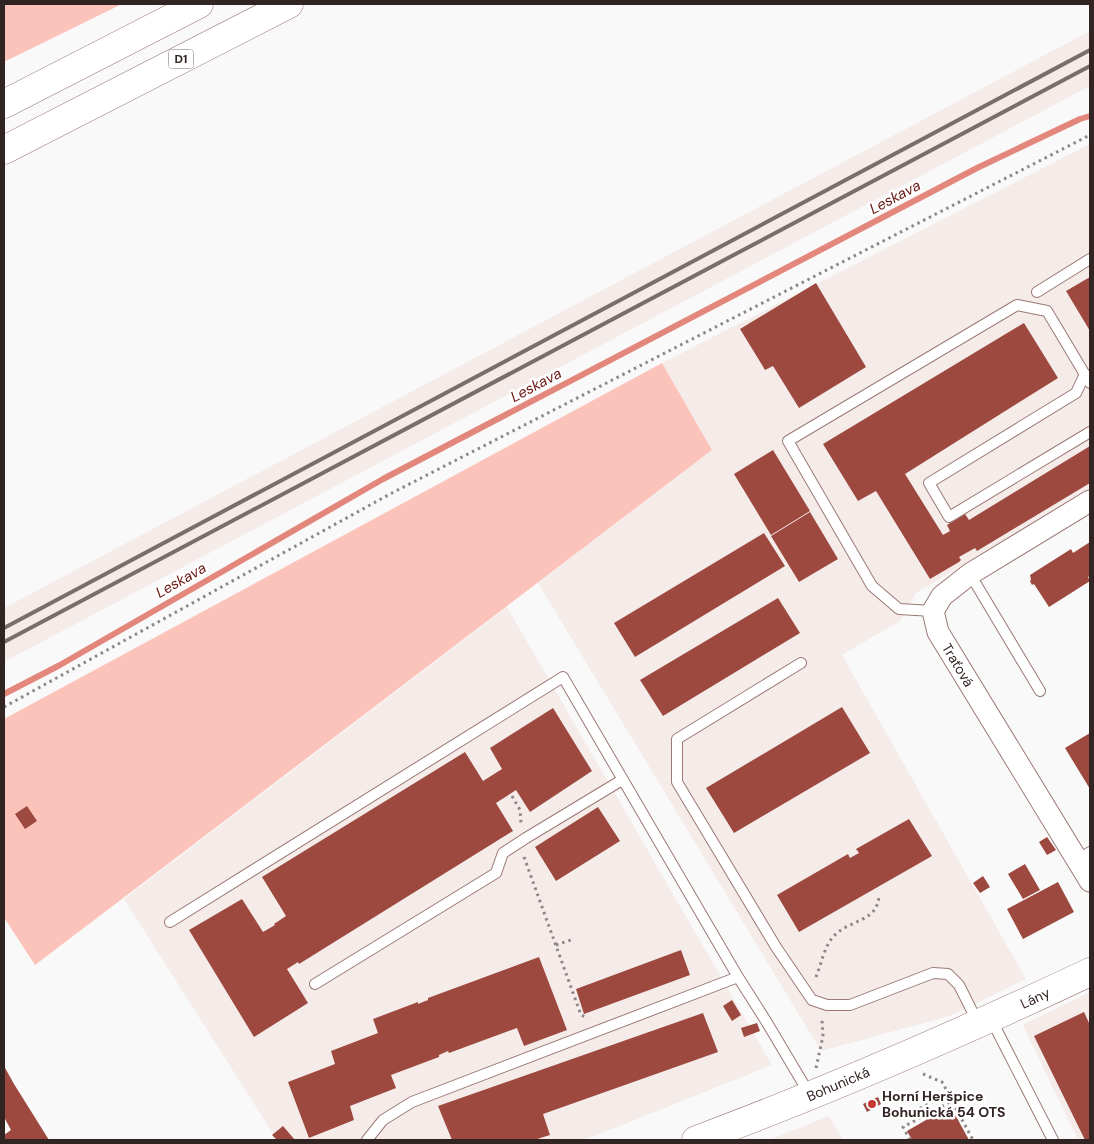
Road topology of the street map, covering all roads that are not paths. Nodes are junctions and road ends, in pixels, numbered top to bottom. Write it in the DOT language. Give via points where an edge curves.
graph roads {
  1 [pos="200,4"];
  2 [pos="289,4"];
  3 [pos="52,79"];
  4 [pos="4,93"];
  5 [pos="4,104"];
  6 [pos="73,114"];
  7 [pos="4,150"];
  8 [pos="4,162"];
  9 [pos="1090,259"];
  10 [pos="1037,292"];
  11 [pos="1088,378"];
  12 [pos="1090,432"];
  13 [pos="1090,501"];
  14 [pos="970,574"];
  15 [pos="933,611"];
  16 [pos="800,663"];
  17 [pos="1040,691"];
  18 [pos="622,780"];
  19 [pos="1084,856"];
  20 [pos="1090,881"];
  21 [pos="170,922"];
  22 [pos="1090,972"];
  23 [pos="738,977"];
  24 [pos="315,984"];
  25 [pos="985,1021"];
  26 [pos="810,1096"];
  27 [pos="367,1140"];
  28 [pos="696,1140"];
  29 [pos="1053,1140"];
  1 -- 3 [label="main road"];
  2 -- 6 [label="main road, D1"];
  3 -- 4 [label="main road"];
  3 -- 5 [label="main road"];
  6 -- 7 [label="main road, D1"];
  6 -- 8 [label="main road"];
  9 -- 10 [label="lane"];
  11 -- 12 [label="lane" via="1076,393 929,483 949,517"];
  11 -- 15 [label="lane" via="1047,311 1017,305 788,441 872,586 899,609"];
  13 -- 14 [label="street"];
  14 -- 15 [label="street" via="942,596"];
  14 -- 17 [label="lane"];
  15 -- 19 [label="street, Traťová" via="938,632"];
  16 -- 25 [label="lane" via="677,739 678,782 776,947 812,1000 828,1005 850,1005 933,972 948,974"];
  18 -- 21 [label="lane" via="563,677"];
  18 -- 23 [label="lane"];
  18 -- 24 [label="lane" via="503,853 496,873"];
  19 -- 20 [label="street, Traťová"];
  22 -- 25 [label="main road, Lány"];
  23 -- 26 [label="lane"];
  23 -- 27 [label="lane" via="412,1102 383,1120"];
  25 -- 26 [label="main road, Bohunická"];
  25 -- 29 [label="lane"];
  26 -- 28 [label="main road, Bohunická"];
}
